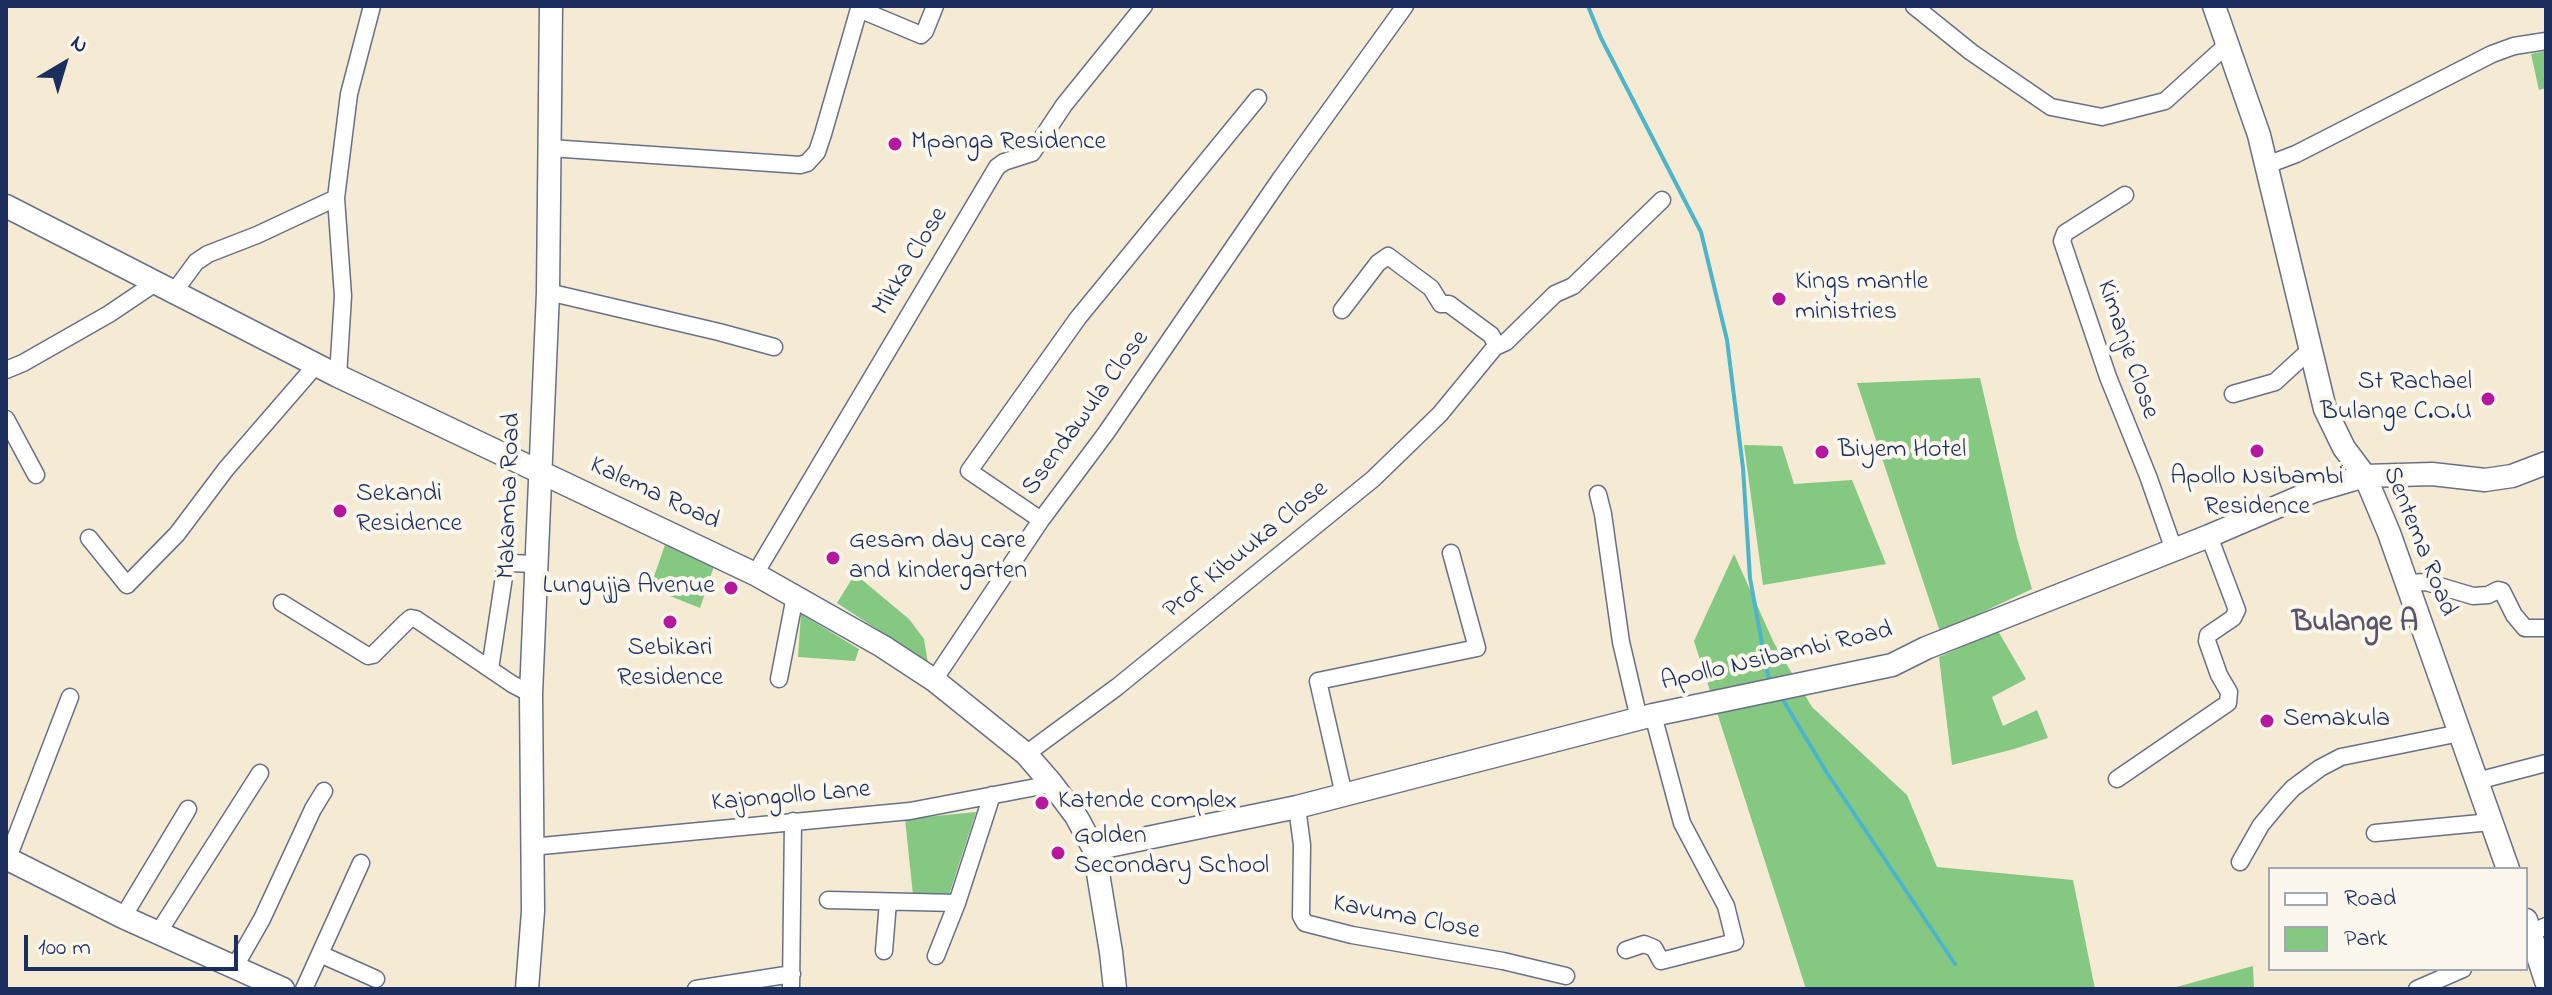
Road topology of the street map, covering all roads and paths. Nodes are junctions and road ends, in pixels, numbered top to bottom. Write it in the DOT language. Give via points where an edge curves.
graph roads {
  1 [pos="372,6"];
  2 [pos="551,6"];
  3 [pos="935,6"];
  4 [pos="1144,6"];
  5 [pos="1405,6"];
  6 [pos="1914,6"];
  7 [pos="2214,6"];
  8 [pos="860,8"];
  9 [pos="2546,41"];
  10 [pos="2229,43"];
  11 [pos="1258,98"];
  12 [pos="550,148"];
  13 [pos="2267,165"];
  14 [pos="2125,195"];
  15 [pos="336,198"];
  16 [pos="1662,200"];
  17 [pos="6,206"];
  18 [pos="165,287"];
  19 [pos="548,292"];
  20 [pos="1342,310"];
  21 [pos="774,347"];
  22 [pos="1495,347"];
  23 [pos="2311,349"];
  24 [pos="316,365"];
  25 [pos="6,370"];
  26 [pos="338,376"];
  27 [pos="2233,394"];
  28 [pos="6,419"];
  29 [pos="2546,463"];
  30 [pos="539,472"];
  31 [pos="36,475"];
  32 [pos="2365,476"];
  33 [pos="1598,494"];
  34 [pos="1041,520"];
  35 [pos="2209,536"];
  36 [pos="89,538"];
  37 [pos="2174,550"];
  38 [pos="1451,553"];
  39 [pos="536,564"];
  40 [pos="755,574"];
  41 [pos="2407,583"];
  42 [pos="795,596"];
  43 [pos="282,603"];
  44 [pos="2546,628"];
  45 [pos="490,669"];
  46 [pos="779,679"];
  47 [pos="934,680"];
  48 [pos="531,694"];
  49 [pos="70,697"];
  50 [pos="1646,717"];
  51 [pos="2460,733"];
  52 [pos="1026,754"];
  53 [pos="2546,763"];
  54 [pos="260,773"];
  55 [pos="2117,779"];
  56 [pos="2477,781"];
  57 [pos="1052,784"];
  58 [pos="324,791"];
  59 [pos="992,795"];
  60 [pos="1344,795"];
  61 [pos="1297,807"];
  62 [pos="188,809"];
  63 [pos="793,821"];
  64 [pos="2491,822"];
  65 [pos="2375,833"];
  66 [pos="531,847"];
  67 [pos="1094,849"];
  68 [pos="6,860"];
  69 [pos="2240,862"];
  70 [pos="361,863"];
  71 [pos="2507,867"];
  72 [pos="828,900"];
  73 [pos="888,902"];
  74 [pos="957,903"];
  75 [pos="123,917"];
  76 [pos="2532,932"];
  77 [pos="158,933"];
  78 [pos="1626,950"];
  79 [pos="884,951"];
  80 [pos="320,954"];
  81 [pos="936,956"];
  82 [pos="234,968"];
  83 [pos="2458,971"];
  84 [pos="1566,976"];
  85 [pos="376,979"];
  86 [pos="792,981"];
  87 [pos="2546,981"];
  88 [pos="283,989"];
  89 [pos="304,989"];
  90 [pos="527,989"];
  91 [pos="696,989"];
  92 [pos="1115,989"];
  93 [pos="2417,989"];
  1 -- 15 [label="street" via="349,94"];
  2 -- 12 [label="street, Makamba Road"];
  3 -- 8 [label="street" via="921,35"];
  4 -- 40 [label="street, Mikka Close" via="1032,153 997,167"];
  5 -- 34 [label="street, Ssendawula Close"];
  6 -- 10 [label="street" via="2051,107 2102,117 2165,101"];
  7 -- 10 [label="street, Sentema Road"];
  8 -- 12 [label="street" via="817,152 807,163"];
  9 -- 13 [label="street" via="2492,54"];
  10 -- 13 [label="street, Sentema Road"];
  11 -- 34 [label="street" via="1078,318 969,471"];
  12 -- 19 [label="street, Makamba Road"];
  13 -- 23 [label="street, Sentema Road"];
  14 -- 37 [label="street, Kimanje Close" via="2065,233 2062,241"];
  15 -- 18 [label="street" via="208,254"];
  15 -- 26 [label="street" via="343,296"];
  16 -- 22 [label="street, Prof Kibuuka Close" via="1573,286 1555,294"];
  17 -- 18 [label="street, Kalema Road"];
  18 -- 24 [label="street, Kalema Road"];
  18 -- 25 [label="street"];
  19 -- 21 [label="street"];
  19 -- 30 [label="street, Makamba Road"];
  20 -- 22 [label="street" via="1388,256 1431,288 1441,304 1449,304 1491,335"];
  22 -- 52 [label="street, Prof Kibuuka Close" via="1440,414 1373,479 1117,687"];
  23 -- 27 [label="street" via="2275,382"];
  23 -- 32 [label="street, Sentema Road" via="2325,409"];
  24 -- 26 [label="street, Kalema Road"];
  24 -- 36 [label="street" via="177,534 127,585"];
  26 -- 30 [label="street, Kalema Road"];
  28 -- 31 [label="street"];
  29 -- 32 [label="street, Apollo Nsibambi Road" via="2485,480 2432,474"];
  30 -- 39 [label="street, Makamba Road"];
  30 -- 40 [label="street, Kalema Road"];
  32 -- 35 [label="street, Apollo Nsibambi Road" via="2314,491"];
  32 -- 41 [label="street, Sentema Road"];
  33 -- 50 [label="street" via="1621,642"];
  34 -- 47 [label="street, Ssendawula Close"];
  35 -- 37 [label="street, Apollo Nsibambi Road"];
  35 -- 55 [label="street" via="2237,610 2207,641 2229,692 2228,703"];
  37 -- 50 [label="street, Apollo Nsibambi Road" via="1892,665"];
  38 -- 60 [label="street" via="1477,648 1318,681"];
  39 -- 45 [label="street" via="509,563 505,570"];
  39 -- 48 [label="street, Makamba Road"];
  40 -- 42 [label="street, Kalema Road"];
  41 -- 44 [label="street" via="2426,582 2473,596 2502,591 2525,628"];
  41 -- 51 [label="street, Sentema Road"];
  42 -- 46 [label="street"];
  42 -- 47 [label="street, Kalema Road"];
  43 -- 45 [label="street" via="368,656 416,619"];
  45 -- 48 [label="street"];
  47 -- 52 [label="street, Kalema Road"];
  48 -- 66 [label="street, Makamba Road"];
  49 -- 68 [label="street"];
  50 -- 60 [label="street, Apollo Nsibambi Road"];
  50 -- 78 [label="street" via="1682,823 1726,906 1735,942 1661,961 1654,948 1644,944"];
  51 -- 56 [label="street, Sentema Road"];
  51 -- 69 [label="street" via="2351,754 2320,768 2281,801"];
  52 -- 57 [label="street, Kalema Road"];
  53 -- 56 [label="street"];
  54 -- 77 [label="street"];
  56 -- 64 [label="street, Sentema Road"];
  57 -- 59 [label="street, Kajongollo Lane"];
  57 -- 67 [label="street, Kalema Road"];
  58 -- 82 [label="street"];
  59 -- 63 [label="street, Kajongollo Lane" via="910,811"];
  59 -- 74 [label="street"];
  60 -- 61 [label="street, Apollo Nsibambi Road"];
  61 -- 67 [label="street, Apollo Nsibambi Road"];
  61 -- 84 [label="street, Kavuma Close" via="1305,923"];
  62 -- 75 [label="street"];
  63 -- 66 [label="street, Kajongollo Lane"];
  63 -- 86 [label="street"];
  64 -- 65 [label="street"];
  64 -- 71 [label="street, Sentema Road"];
  66 -- 90 [label="street, Makamba Road"];
  67 -- 92 [label="street, Kalema Road"];
  68 -- 75 [label="street"];
  70 -- 80 [label="street"];
  72 -- 73 [label="street"];
  73 -- 74 [label="street"];
  73 -- 79 [label="street"];
  74 -- 81 [label="street"];
  75 -- 77 [label="street"];
  76 -- 87 [label="street"];
  77 -- 82 [label="street"];
  80 -- 85 [label="street"];
  80 -- 89 [label="street"];
  82 -- 88 [label="street"];
  83 -- 93 [label="street"];
  86 -- 91 [label="street"];
}
